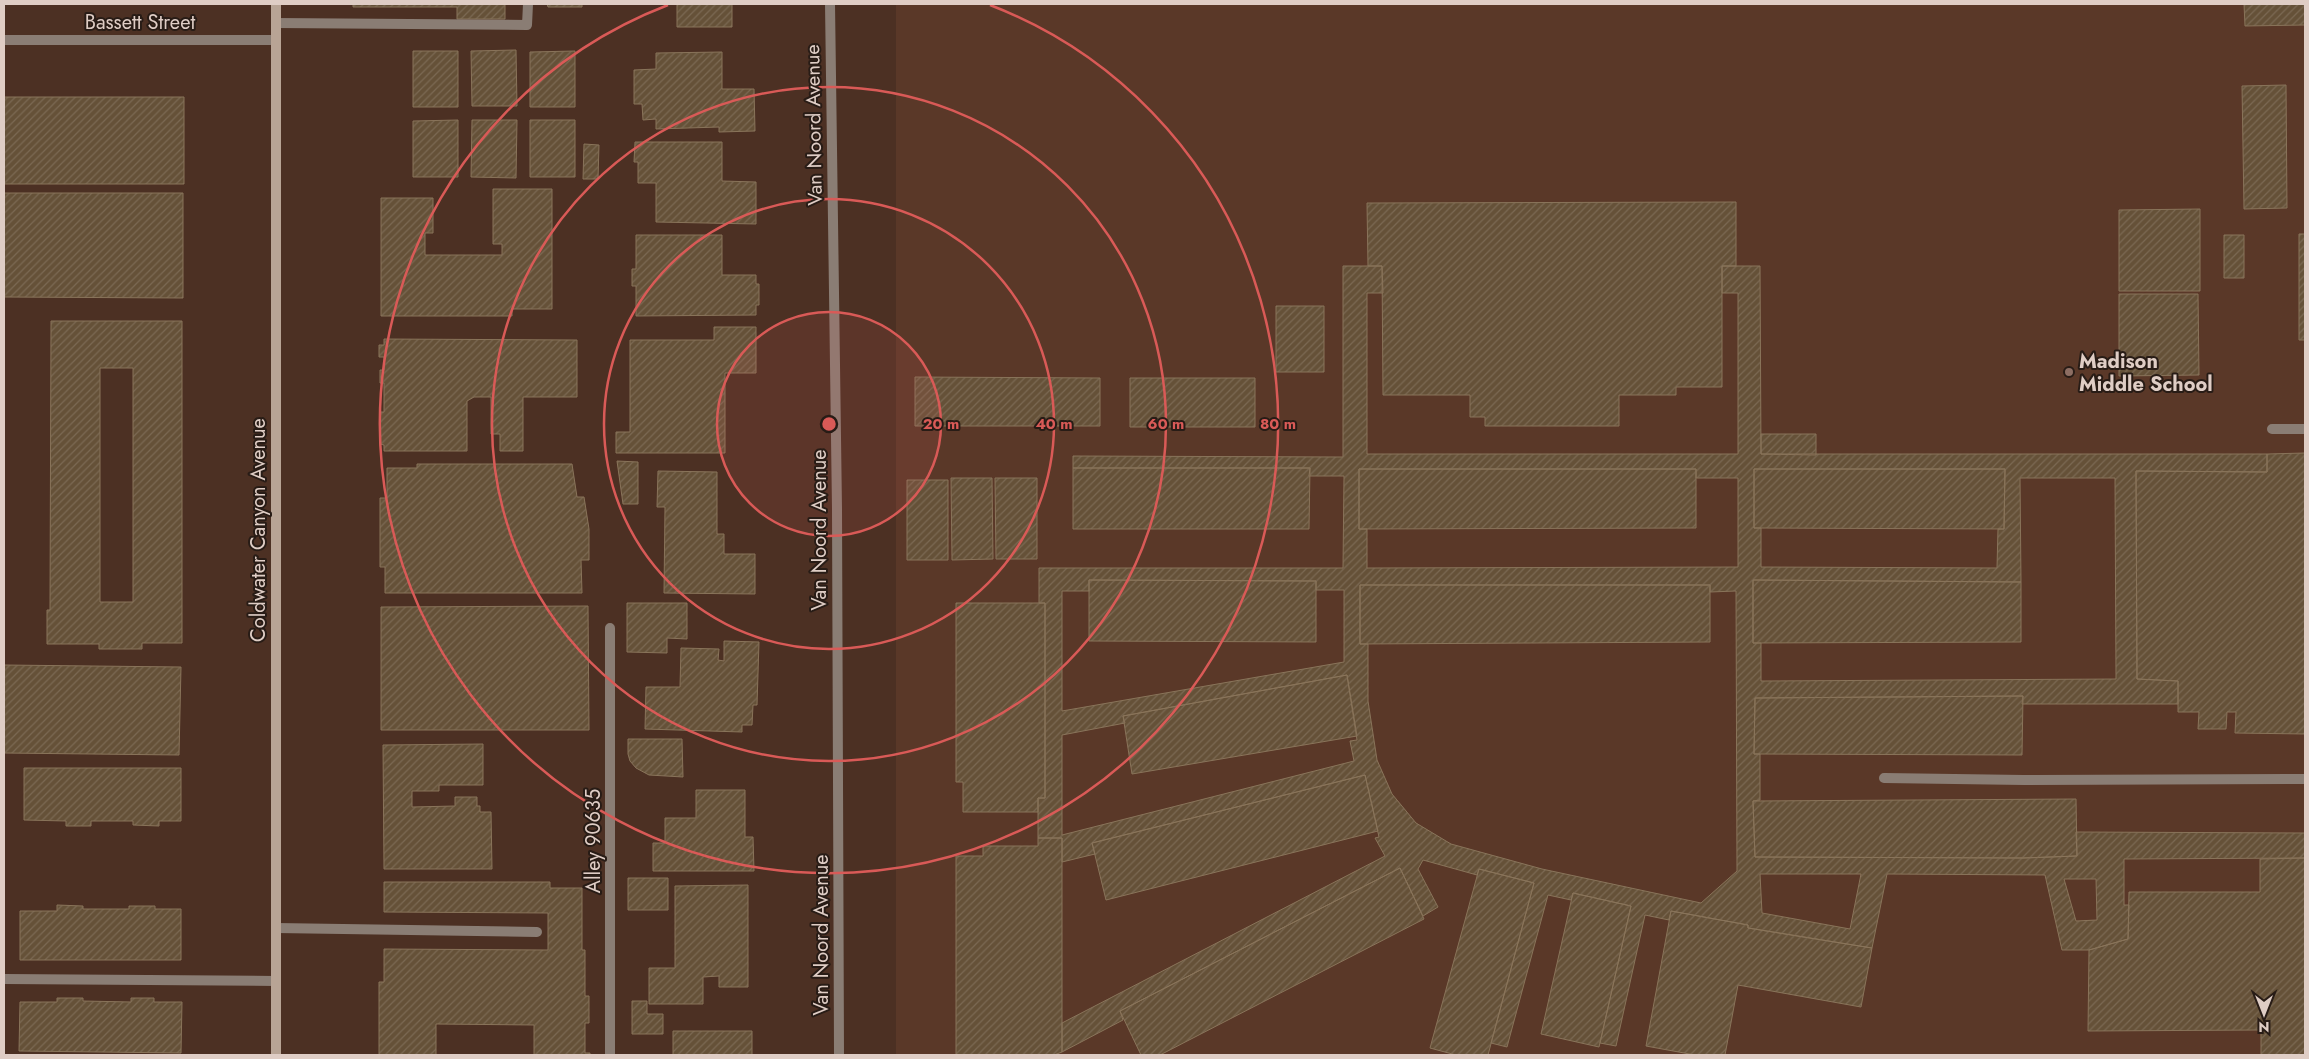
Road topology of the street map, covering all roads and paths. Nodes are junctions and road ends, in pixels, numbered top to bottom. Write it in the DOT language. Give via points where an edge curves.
graph roads {
  1 [pos="276,4"];
  2 [pos="528,4"];
  3 [pos="830,4"];
  4 [pos="276,23"];
  5 [pos="4,40"];
  6 [pos="276,40"];
  7 [pos="2305,428"];
  8 [pos="2272,429"];
  9 [pos="610,628"];
  10 [pos="1884,778"];
  11 [pos="2305,779"];
  12 [pos="276,928"];
  13 [pos="537,932"];
  14 [pos="4,979"];
  15 [pos="276,981"];
  16 [pos="276,1055"];
  17 [pos="610,1055"];
  18 [pos="839,1055"];
  1 -- 4 [label="main road, Coldwater Canyon Avenue"];
  2 -- 4 [label="street" via="527,25"];
  3 -- 18 [label="street, Van Noord Avenue" via="837,509"];
  4 -- 6 [label="main road, Coldwater Canyon Avenue"];
  5 -- 6 [label="street, Bassett Street"];
  6 -- 12 [label="main road, Coldwater Canyon Avenue"];
  7 -- 8 [label="street"];
  9 -- 17 [label="street, Alley 90635"];
  10 -- 11 [label="street"];
  12 -- 13 [label="street"];
  12 -- 15 [label="main road, Coldwater Canyon Avenue"];
  14 -- 15 [label="street"];
  15 -- 16 [label="main road, Coldwater Canyon Avenue"];
}
